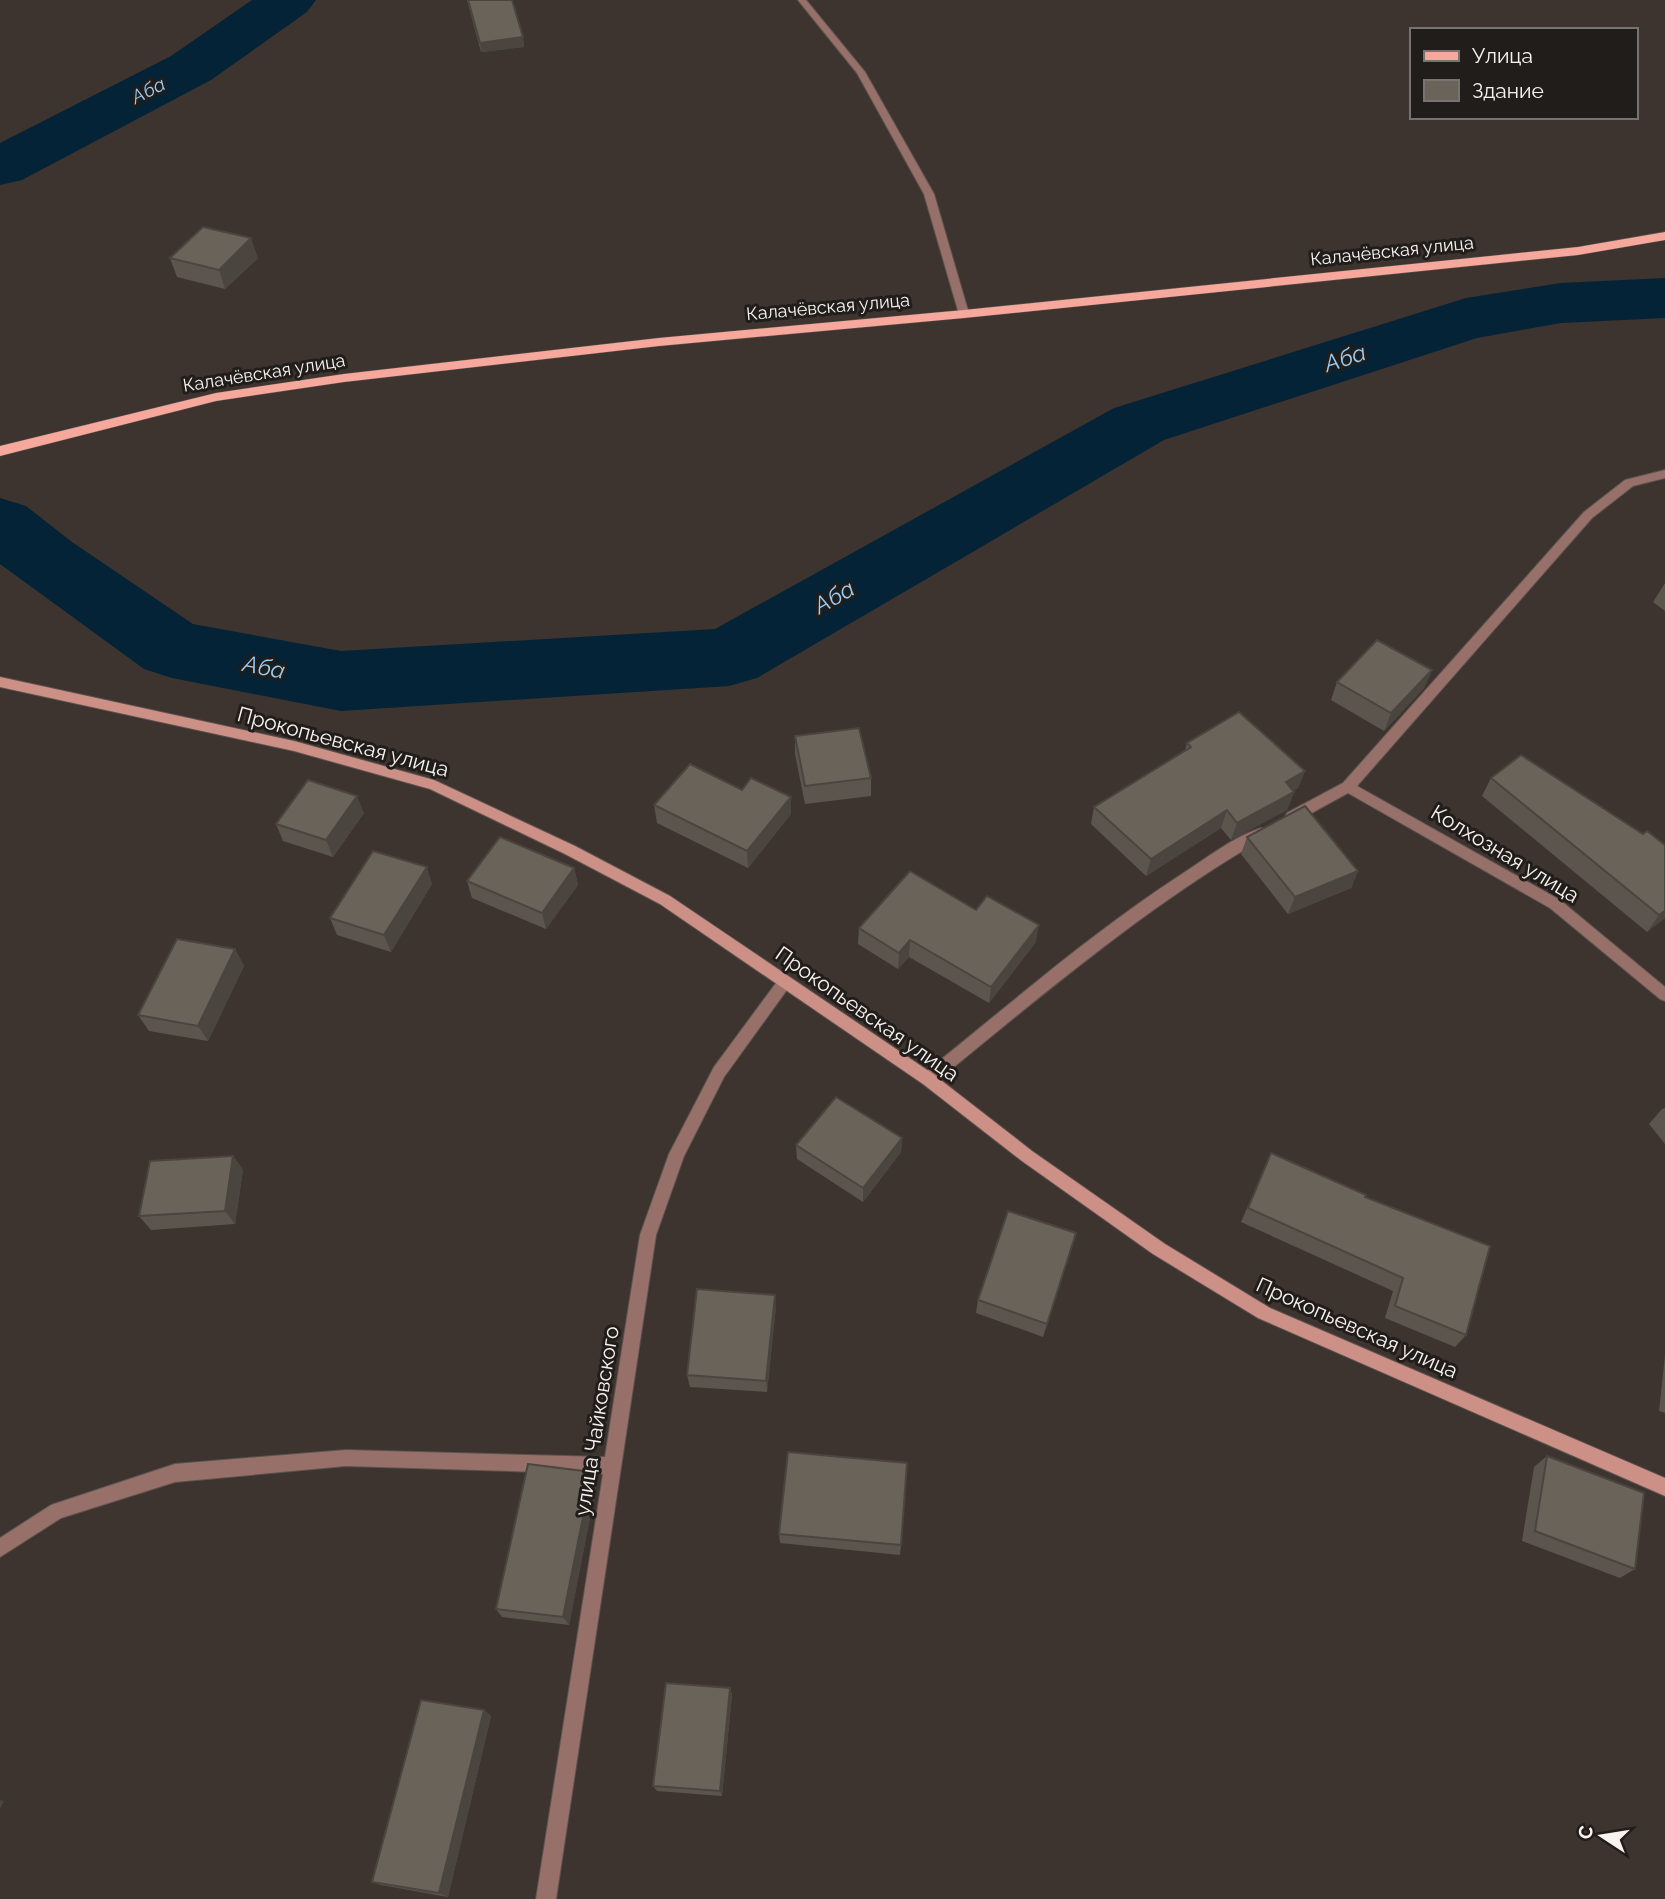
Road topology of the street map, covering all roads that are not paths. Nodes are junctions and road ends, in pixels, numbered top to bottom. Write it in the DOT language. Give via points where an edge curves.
graph roads {
  1 [pos="802,0"];
  2 [pos="1665,236"];
  3 [pos="964,314"];
  4 [pos="0,451"];
  5 [pos="1665,474"];
  6 [pos="0,682"];
  7 [pos="1348,787"];
  8 [pos="784,982"];
  9 [pos="1665,995"];
  10 [pos="928,1079"];
  11 [pos="614,1465"];
  12 [pos="1665,1487"];
  13 [pos="0,1548"];
  14 [pos="547,1899"];
  1 -- 3 [label="street" via="862,72 929,194"];
  2 -- 3 [label="main road, Калачёвская улица" via="1578,251"];
  3 -- 4 [label="main road, Калачёвская улица" via="344,378 216,397"];
  5 -- 7 [label="street" via="1629,482 1588,515"];
  6 -- 8 [label="main road, Прокопьевская улица" via="293,746 434,785 666,900"];
  7 -- 9 [label="street, Колхозная улица" via="1555,904"];
  7 -- 10 [label="street" via="1225,853 1141,908"];
  8 -- 10 [label="main road, Прокопьевская улица"];
  8 -- 11 [label="street, улица Чайковского" via="719,1072 677,1154 648,1236"];
  10 -- 12 [label="main road, Прокопьевская улица" via="1159,1249 1264,1313"];
  11 -- 13 [label="street" via="345,1458 175,1473 57,1511"];
  11 -- 14 [label="street, улица Чайковского"];
}
